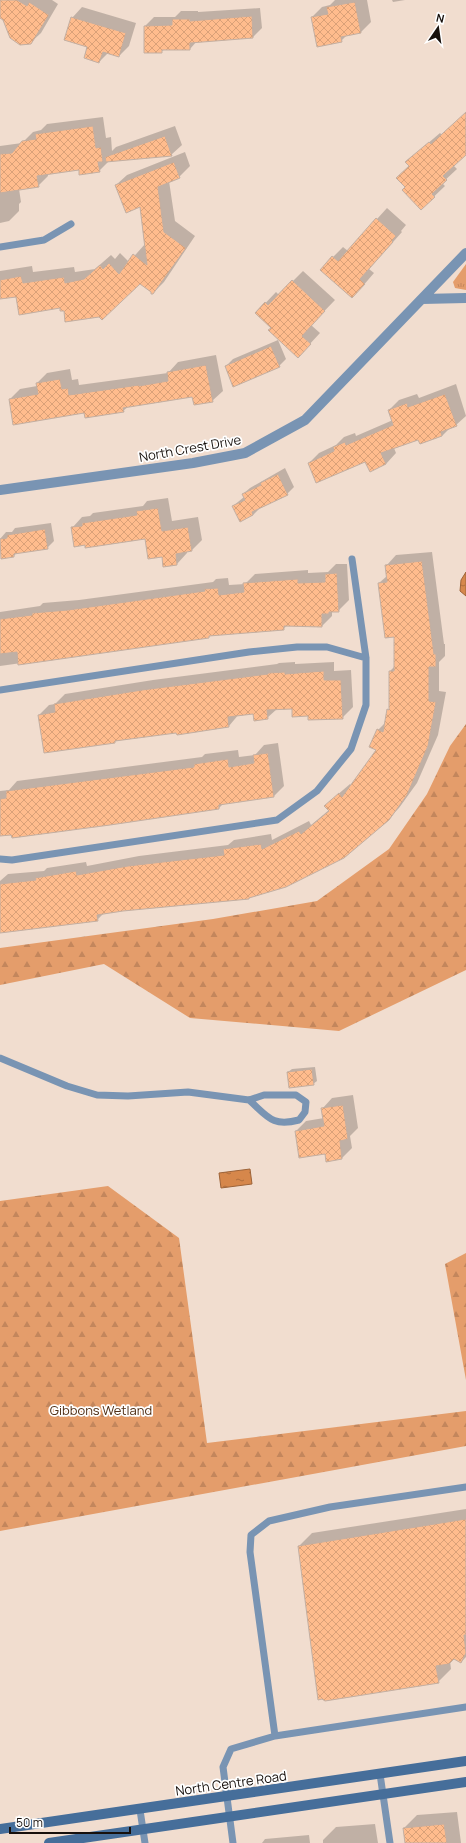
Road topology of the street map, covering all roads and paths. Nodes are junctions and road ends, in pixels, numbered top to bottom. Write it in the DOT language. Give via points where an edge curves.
graph roads {
  1 [pos="71,224"];
  2 [pos="0,247"];
  3 [pos="466,253"];
  4 [pos="466,298"];
  5 [pos="422,299"];
  6 [pos="0,490"];
  7 [pos="352,558"];
  8 [pos="366,658"];
  9 [pos="0,690"];
  10 [pos="0,859"];
  11 [pos="0,1058"];
  12 [pos="249,1100"];
  13 [pos="466,1487"];
  14 [pos="466,1707"];
  15 [pos="275,1736"];
  16 [pos="466,1761"];
  17 [pos="380,1774"];
  18 [pos="466,1782"];
  19 [pos="384,1795"];
  20 [pos="226,1797"];
  21 [pos="140,1810"];
  22 [pos="230,1817"];
  23 [pos="0,1829"];
  24 [pos="143,1830"];
  25 [pos="49,1843"];
  26 [pos="145,1843"];
  27 [pos="233,1843"];
  28 [pos="390,1843"];
  1 -- 2 [label="lane" via="44,240"];
  3 -- 5 [label="street, North Crest Drive"];
  4 -- 5 [label="street"];
  5 -- 6 [label="street, North Crest Drive" via="305,420 245,454"];
  7 -- 8 [label="lane"];
  8 -- 9 [label="lane" via="327,647 297,647"];
  8 -- 10 [label="lane" via="366,705 351,749 317,791 277,820 12,860"];
  11 -- 12 [label="lane" via="67,1086 97,1095 128,1096 188,1092"];
  12 -- 12 [label="lane" via="271,1120 286,1124 299,1120 305,1112 306,1102 296,1095 264,1095"];
  13 -- 15 [label="lane" via="330,1507 269,1521 251,1535 250,1552"];
  14 -- 15 [label="lane"];
  15 -- 20 [label="lane" via="231,1748 223,1767"];
  16 -- 17 [label="street, North Centre Road"];
  17 -- 19 [label="lane"];
  17 -- 20 [label="street, North Centre Road"];
  18 -- 19 [label="street"];
  19 -- 22 [label="street"];
  19 -- 28 [label="lane"];
  20 -- 21 [label="street, North Centre Road"];
  20 -- 22 [label="lane"];
  21 -- 23 [label="street, North Centre Road"];
  21 -- 24 [label="lane"];
  22 -- 24 [label="street"];
  22 -- 27 [label="lane"];
  24 -- 25 [label="street"];
  24 -- 26 [label="lane"];
}
